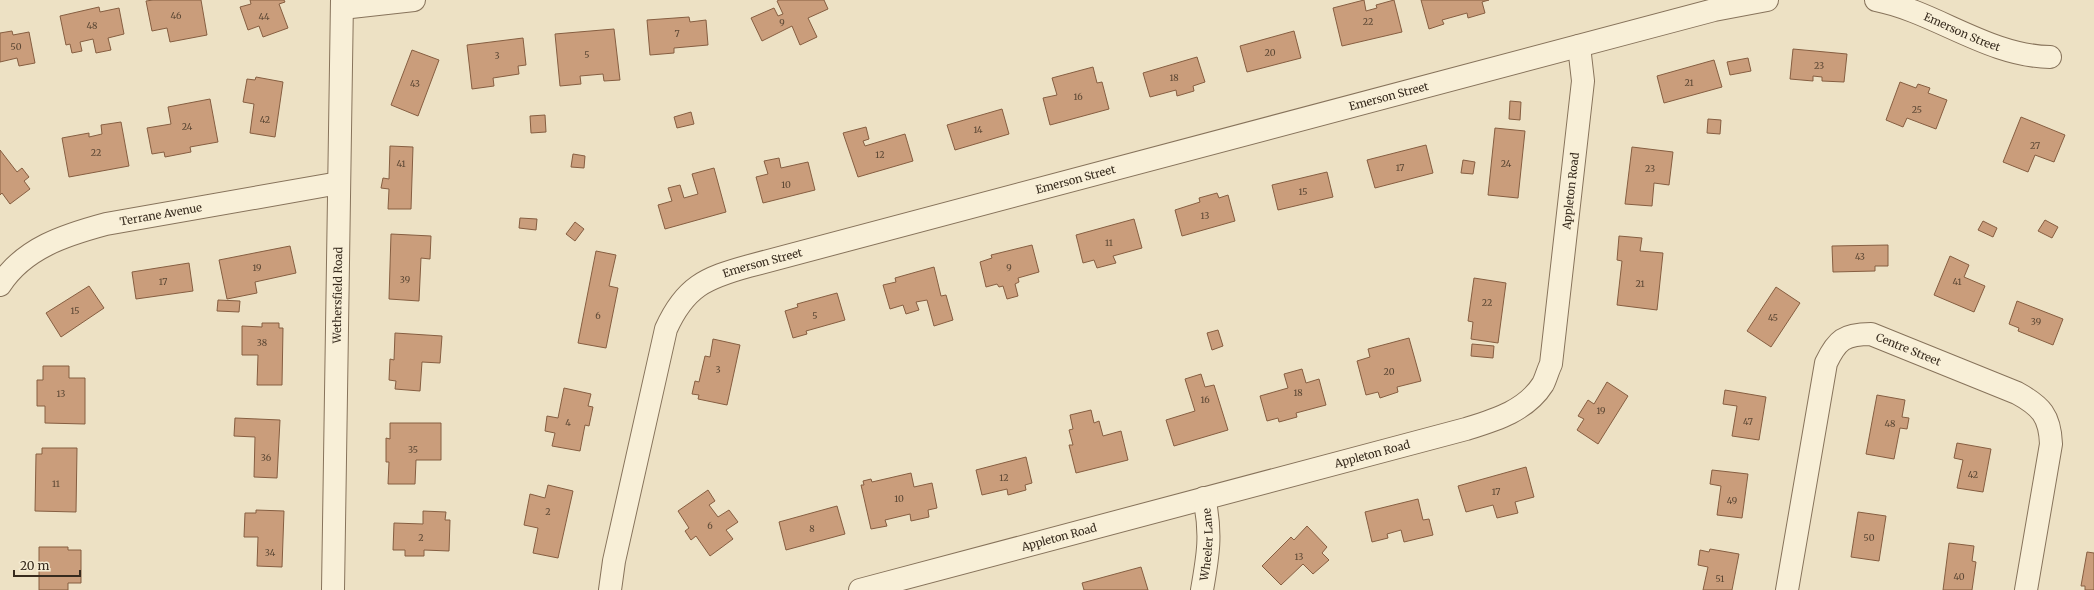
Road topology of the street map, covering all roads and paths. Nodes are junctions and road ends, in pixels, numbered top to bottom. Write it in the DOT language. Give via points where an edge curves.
graph roads {
  1 [pos="414,0"];
  2 [pos="1767,0"];
  3 [pos="1883,1"];
  4 [pos="342,4"];
  5 [pos="1579,46"];
  6 [pos="2050,57"];
  7 [pos="339,183"];
  8 [pos="0,285"];
  9 [pos="1204,498"];
  10 [pos="333,590"];
  11 [pos="610,590"];
  12 [pos="860,590"];
  13 [pos="1202,590"];
  14 [pos="1787,590"];
  15 [pos="2026,590"];
  1 -- 4 [label="street"];
  2 -- 5 [label="street, Emerson Street" via="1714,10"];
  3 -- 6 [label="street, Emerson Street" via="2001,48 2034,57"];
  4 -- 7 [label="street, Wethersfield Road"];
  5 -- 9 [label="street, Appleton Road" via="1583,81 1556,334 1551,364 1543,384 1530,399 1513,412 1491,422"];
  5 -- 11 [label="street, Emerson Street" via="749,266 705,282 688,293 676,308 666,329 614,561"];
  7 -- 8 [label="street, Terrane Avenue" via="81,230 37,248 19,262"];
  7 -- 10 [label="street, Wethersfield Road"];
  9 -- 12 [label="street, Appleton Road"];
  9 -- 13 [label="street, Wheeler Lane" via="1210,548"];
  14 -- 15 [label="street, Centre Street" via="1826,364 1832,350 1841,339 1855,334 1871,334 2018,393 2033,402 2045,414 2051,444"];
}
